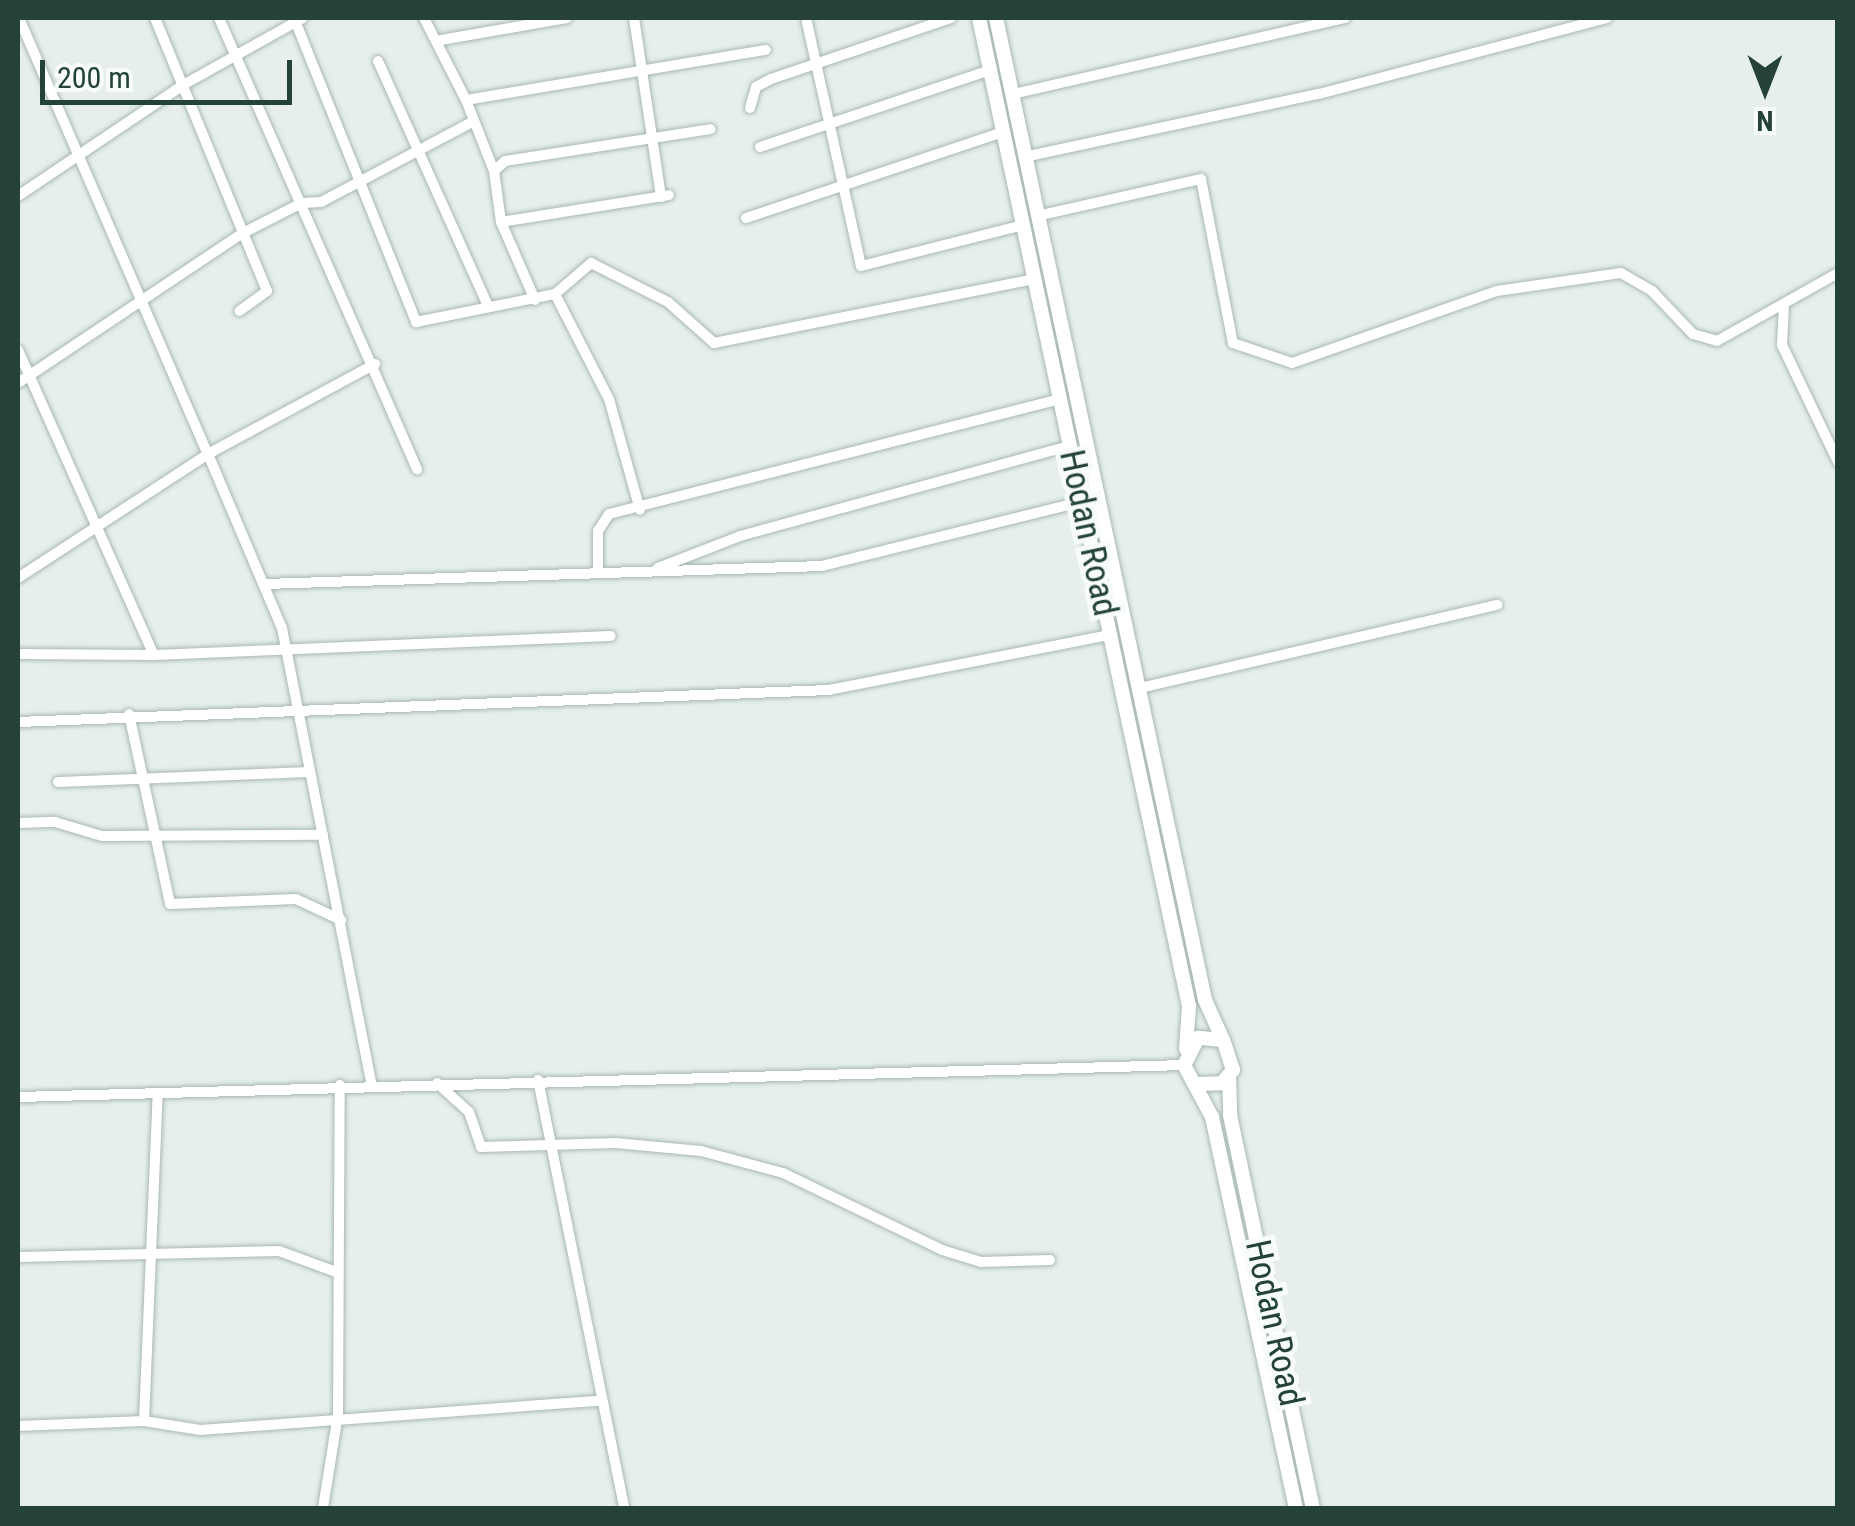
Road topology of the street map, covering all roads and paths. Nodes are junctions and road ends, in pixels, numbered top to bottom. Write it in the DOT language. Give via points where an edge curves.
graph roads {
  1 [pos="19,18"];
  2 [pos="156,18"];
  3 [pos="219,18"];
  4 [pos="424,18"];
  5 [pos="567,18"];
  6 [pos="634,18"];
  7 [pos="806,18"];
  8 [pos="951,18"];
  9 [pos="980,18"];
  10 [pos="996,18"];
  11 [pos="1344,18"];
  12 [pos="1607,18"];
  13 [pos="297,19"];
  14 [pos="441,40"];
  15 [pos="766,50"];
  16 [pos="235,55"];
  17 [pos="378,61"];
  18 [pos="816,63"];
  19 [pos="643,70"];
  20 [pos="990,70"];
  21 [pos="183,85"];
  22 [pos="1012,94"];
  23 [pos="466,100"];
  24 [pos="750,108"];
  25 [pos="474,121"];
  26 [pos="829,122"];
  27 [pos="710,129"];
  28 [pos="1003,132"];
  29 [pos="652,139"];
  30 [pos="418,147"];
  31 [pos="760,147"];
  32 [pos="80,157"];
  33 [pos="1024,158"];
  34 [pos="494,171"];
  35 [pos="361,180"];
  36 [pos="842,184"];
  37 [pos="18,196"];
  38 [pos="302,203"];
  39 [pos="1037,216"];
  40 [pos="746,218"];
  41 [pos="501,222"];
  42 [pos="1023,225"];
  43 [pos="243,234"];
  44 [pos="1838,273"];
  45 [pos="1034,278"];
  46 [pos="555,294"];
  47 [pos="536,300"];
  48 [pos="487,303"];
  49 [pos="139,304"];
  50 [pos="1784,306"];
  51 [pos="239,311"];
  52 [pos="18,350"];
  53 [pos="375,364"];
  54 [pos="28,375"];
  55 [pos="18,383"];
  56 [pos="1060,399"];
  57 [pos="1069,446"];
  58 [pos="208,454"];
  59 [pos="1838,462"];
  60 [pos="417,470"];
  61 [pos="1081,502"];
  62 [pos="640,510"];
  63 [pos="92,526"];
  64 [pos="652,570"];
  65 [pos="598,572"];
  66 [pos="18,578"];
  67 [pos="266,584"];
  68 [pos="1498,605"];
  69 [pos="1109,635"];
  70 [pos="612,636"];
  71 [pos="286,647"];
  72 [pos="18,654"];
  73 [pos="154,655"];
  74 [pos="1140,688"];
  75 [pos="298,709"];
  76 [pos="129,714"];
  77 [pos="18,722"];
  78 [pos="310,772"];
  79 [pos="142,777"];
  80 [pos="58,782"];
  81 [pos="18,823"];
  82 [pos="157,836"];
  83 [pos="323,836"];
  84 [pos="341,920"];
  85 [pos="1223,1040"];
  86 [pos="1186,1049"];
  87 [pos="1184,1065"];
  88 [pos="1229,1078"];
  89 [pos="538,1080"];
  90 [pos="436,1082"];
  91 [pos="372,1084"];
  92 [pos="1198,1084"];
  93 [pos="340,1085"];
  94 [pos="158,1093"];
  95 [pos="18,1096"];
  96 [pos="546,1145"];
  97 [pos="150,1254"];
  98 [pos="18,1257"];
  99 [pos="1050,1260"];
  100 [pos="336,1272"];
  101 [pos="599,1401"];
  102 [pos="338,1414"];
  103 [pos="144,1421"];
  104 [pos="18,1426"];
  105 [pos="323,1508"];
  106 [pos="624,1508"];
  107 [pos="1296,1508"];
  108 [pos="1313,1508"];
  1 -- 32 [label="street"];
  2 -- 21 [label="street"];
  3 -- 16 [label="street"];
  4 -- 14 [label="street"];
  5 -- 14 [label="street"];
  6 -- 19 [label="street"];
  7 -- 18 [label="street"];
  8 -- 18 [label="street"];
  9 -- 20 [label="main road, Hodan Road"];
  10 -- 22 [label="main road, Hodan Road"];
  11 -- 22 [label="street"];
  12 -- 33 [label="street" via="1318,94"];
  13 -- 16 [label="street"];
  13 -- 35 [label="street"];
  14 -- 23 [label="street"];
  15 -- 19 [label="street"];
  16 -- 21 [label="street"];
  16 -- 38 [label="street"];
  17 -- 30 [label="street"];
  18 -- 24 [label="street" via="756,88"];
  18 -- 26 [label="street"];
  19 -- 23 [label="street"];
  19 -- 29 [label="street"];
  20 -- 26 [label="street"];
  20 -- 28 [label="main road, Hodan Road"];
  21 -- 32 [label="street"];
  21 -- 43 [label="street"];
  22 -- 33 [label="main road, Hodan Road"];
  23 -- 25 [label="street"];
  25 -- 30 [label="street"];
  25 -- 34 [label="street"];
  26 -- 31 [label="street"];
  26 -- 36 [label="street"];
  27 -- 29 [label="street"];
  28 -- 36 [label="street"];
  28 -- 42 [label="main road, Hodan Road"];
  29 -- 34 [label="street" via="504,161"];
  29 -- 41 [label="street" via="665,196"];
  30 -- 35 [label="street"];
  30 -- 48 [label="street"];
  32 -- 37 [label="street"];
  32 -- 49 [label="street"];
  33 -- 39 [label="main road, Hodan Road"];
  34 -- 41 [label="street"];
  35 -- 38 [label="street" via="317,204"];
  35 -- 48 [label="street" via="416,322"];
  36 -- 40 [label="street"];
  36 -- 42 [label="street" via="860,266"];
  38 -- 43 [label="street"];
  38 -- 53 [label="street"];
  39 -- 50 [label="street" via="1201,179 1234,343 1292,363 1497,290 1621,273 1652,291 1692,334 1717,341"];
  39 -- 74 [label="main road, Hodan Road"];
  41 -- 47 [label="street"];
  42 -- 45 [label="main road, Hodan Road"];
  43 -- 49 [label="street"];
  43 -- 51 [label="street" via="267,291"];
  44 -- 50 [label="street"];
  45 -- 46 [label="street" via="724,343 704,339 668,302 610,266 591,264"];
  45 -- 56 [label="main road, Hodan Road"];
  46 -- 47 [label="street"];
  46 -- 62 [label="street" via="609,399"];
  47 -- 48 [label="street"];
  49 -- 54 [label="street"];
  49 -- 58 [label="street"];
  50 -- 59 [label="street" via="1782,345"];
  52 -- 54 [label="street"];
  53 -- 58 [label="street"];
  53 -- 60 [label="street"];
  54 -- 55 [label="street"];
  54 -- 63 [label="street"];
  56 -- 57 [label="main road, Hodan Road"];
  56 -- 62 [label="street"];
  57 -- 61 [label="main road, Hodan Road"];
  57 -- 64 [label="street" via="740,536"];
  58 -- 63 [label="street"];
  58 -- 67 [label="street"];
  61 -- 64 [label="street" via="822,566"];
  61 -- 69 [label="main road, Hodan Road"];
  62 -- 65 [label="street" via="608,514 598,530"];
  63 -- 66 [label="street"];
  63 -- 73 [label="street"];
  64 -- 65 [label="street"];
  65 -- 67 [label="street"];
  67 -- 71 [label="street"];
  68 -- 74 [label="street"];
  69 -- 75 [label="street" via="828,690"];
  69 -- 86 [label="main road, Hodan Road" via="1189,1006"];
  70 -- 71 [label="street"];
  71 -- 73 [label="street"];
  71 -- 75 [label="street"];
  72 -- 73 [label="street"];
  74 -- 85 [label="main road, Hodan Road" via="1205,1000"];
  75 -- 76 [label="street"];
  75 -- 78 [label="street"];
  76 -- 77 [label="street"];
  76 -- 79 [label="street"];
  78 -- 79 [label="street"];
  78 -- 83 [label="street"];
  79 -- 80 [label="street"];
  79 -- 82 [label="street"];
  81 -- 82 [label="street"];
  82 -- 83 [label="street"];
  82 -- 84 [label="street" via="173,905 198,898 296,899"];
  83 -- 84 [label="street"];
  84 -- 91 [label="street"];
  85 -- 86 [label="main road" via="1206,1036"];
  85 -- 88 [label="main road, Hodan Road" via="1234,1053"];
  86 -- 87 [label="main road, Hodan Road"];
  87 -- 89 [label="street"];
  87 -- 92 [label="main road, Hodan Road"];
  88 -- 92 [label="main road"];
  88 -- 108 [label="main road, Hodan Road" via="1230,1115"];
  89 -- 90 [label="street"];
  89 -- 96 [label="street"];
  90 -- 91 [label="street"];
  90 -- 96 [label="street" via="469,1112 481,1147"];
  91 -- 93 [label="street"];
  92 -- 107 [label="main road, Hodan Road" via="1212,1117"];
  93 -- 94 [label="street"];
  93 -- 100 [label="street"];
  94 -- 95 [label="street"];
  94 -- 97 [label="street"];
  96 -- 99 [label="street" via="701,1151 783,1173 942,1250 982,1262"];
  96 -- 101 [label="street"];
  97 -- 98 [label="street"];
  97 -- 100 [label="street" via="279,1251"];
  97 -- 103 [label="street"];
  100 -- 102 [label="street"];
  101 -- 102 [label="street"];
  101 -- 106 [label="street"];
  102 -- 103 [label="street" via="200,1430"];
  102 -- 105 [label="street"];
  103 -- 104 [label="street"];
}
